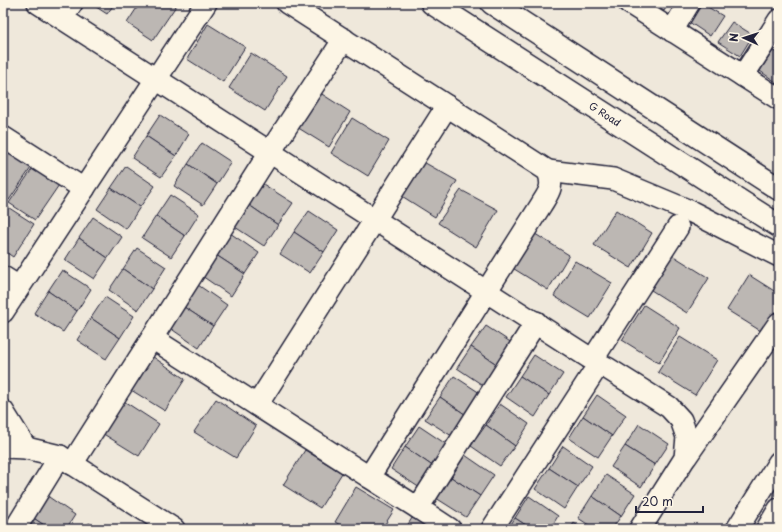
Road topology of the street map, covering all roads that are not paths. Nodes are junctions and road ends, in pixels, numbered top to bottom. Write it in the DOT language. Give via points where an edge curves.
graph roads {
  1 [pos="38,3"];
  2 [pos="206,3"];
  3 [pos="287,3"];
  4 [pos="432,3"];
  5 [pos="492,3"];
  6 [pos="628,3"];
  7 [pos="689,3"];
  8 [pos="67,11"];
  9 [pos="779,20"];
  10 [pos="672,31"];
  11 [pos="344,39"];
  12 [pos="743,76"];
  13 [pos="156,79"];
  14 [pos="779,99"];
  15 [pos="447,106"];
  16 [pos="3,137"];
  17 [pos="270,152"];
  18 [pos="548,171"];
  19 [pos="84,188"];
  20 [pos="779,189"];
  21 [pos="375,219"];
  22 [pos="779,226"];
  23 [pos="678,227"];
  24 [pos="779,256"];
  25 [pos="11,282"];
  26 [pos="487,291"];
  27 [pos="3,312"];
  28 [pos="536,322"];
  29 [pos="779,323"];
  30 [pos="152,338"];
  31 [pos="596,362"];
  32 [pos="257,405"];
  33 [pos="3,411"];
  34 [pos="3,447"];
  35 [pos="26,448"];
  36 [pos="685,458"];
  37 [pos="66,460"];
  38 [pos="779,462"];
  39 [pos="369,477"];
  40 [pos="418,508"];
  41 [pos="779,509"];
  42 [pos="150,522"];
  43 [pos="15,529"];
  44 [pos="174,529"];
  45 [pos="450,529"];
  46 [pos="492,529"];
  47 [pos="640,529"];
  48 [pos="737,529"];
  49 [pos="767,529"];
  1 -- 8 [label="street"];
  2 -- 13 [label="street"];
  3 -- 11 [label="street"];
  4 -- 22 [label="street, G Road"];
  5 -- 20 [label="street"];
  6 -- 10 [label="street"];
  7 -- 10 [label="street"];
  8 -- 13 [label="street"];
  9 -- 12 [label="street"];
  10 -- 12 [label="street"];
  11 -- 15 [label="street"];
  11 -- 17 [label="street"];
  12 -- 14 [label="street"];
  13 -- 17 [label="street"];
  13 -- 19 [label="street"];
  15 -- 18 [label="street"];
  15 -- 21 [label="street"];
  16 -- 19 [label="street"];
  17 -- 21 [label="street"];
  17 -- 30 [label="street"];
  18 -- 24 [label="street" via="612,179 692,212"];
  18 -- 26 [label="street" via="551,188"];
  19 -- 25 [label="street"];
  21 -- 26 [label="street"];
  21 -- 32 [label="street"];
  23 -- 31 [label="street"];
  25 -- 27 [label="street"];
  26 -- 28 [label="street"];
  26 -- 39 [label="street"];
  28 -- 31 [label="street"];
  28 -- 40 [label="street"];
  29 -- 36 [label="street"];
  30 -- 32 [label="street"];
  30 -- 37 [label="street"];
  31 -- 36 [label="street" via="669,407 681,420 687,437"];
  31 -- 46 [label="street"];
  32 -- 39 [label="street"];
  33 -- 35 [label="street"];
  34 -- 35 [label="street"];
  35 -- 37 [label="street"];
  36 -- 47 [label="street"];
  37 -- 42 [label="street"];
  37 -- 43 [label="street"];
  38 -- 48 [label="street"];
  39 -- 40 [label="street"];
  40 -- 45 [label="street"];
  41 -- 49 [label="street"];
  42 -- 44 [label="street"];
}
